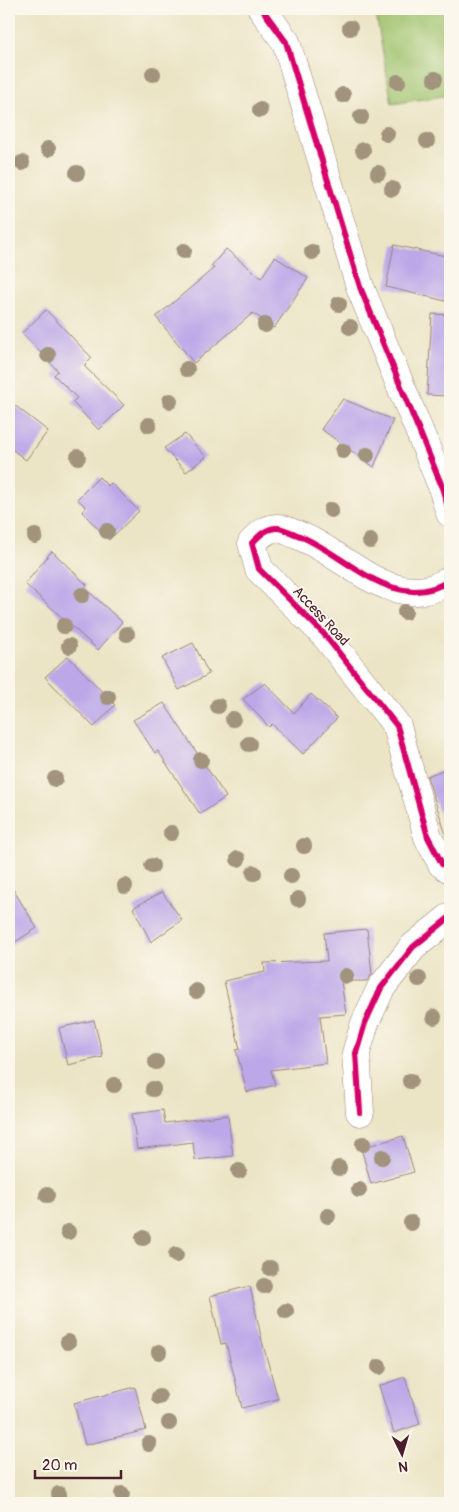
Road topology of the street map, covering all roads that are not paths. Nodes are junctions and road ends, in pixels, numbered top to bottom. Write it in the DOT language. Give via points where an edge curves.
graph roads {
  1 [pos="262,9"];
  2 [pos="450,513"];
  3 [pos="450,580"];
  4 [pos="450,869"];
  5 [pos="450,917"];
  6 [pos="360,1112"];
  1 -- 2 [label="street" via="286,42 360,287"];
  3 -- 4 [label="street, Access Road" via="436,589 415,592 378,583 311,540 278,528 262,532 252,543 259,569 324,634 397,726 428,837 442,864"];
  5 -- 6 [label="street" via="413,947 381,988 356,1053"];
}
